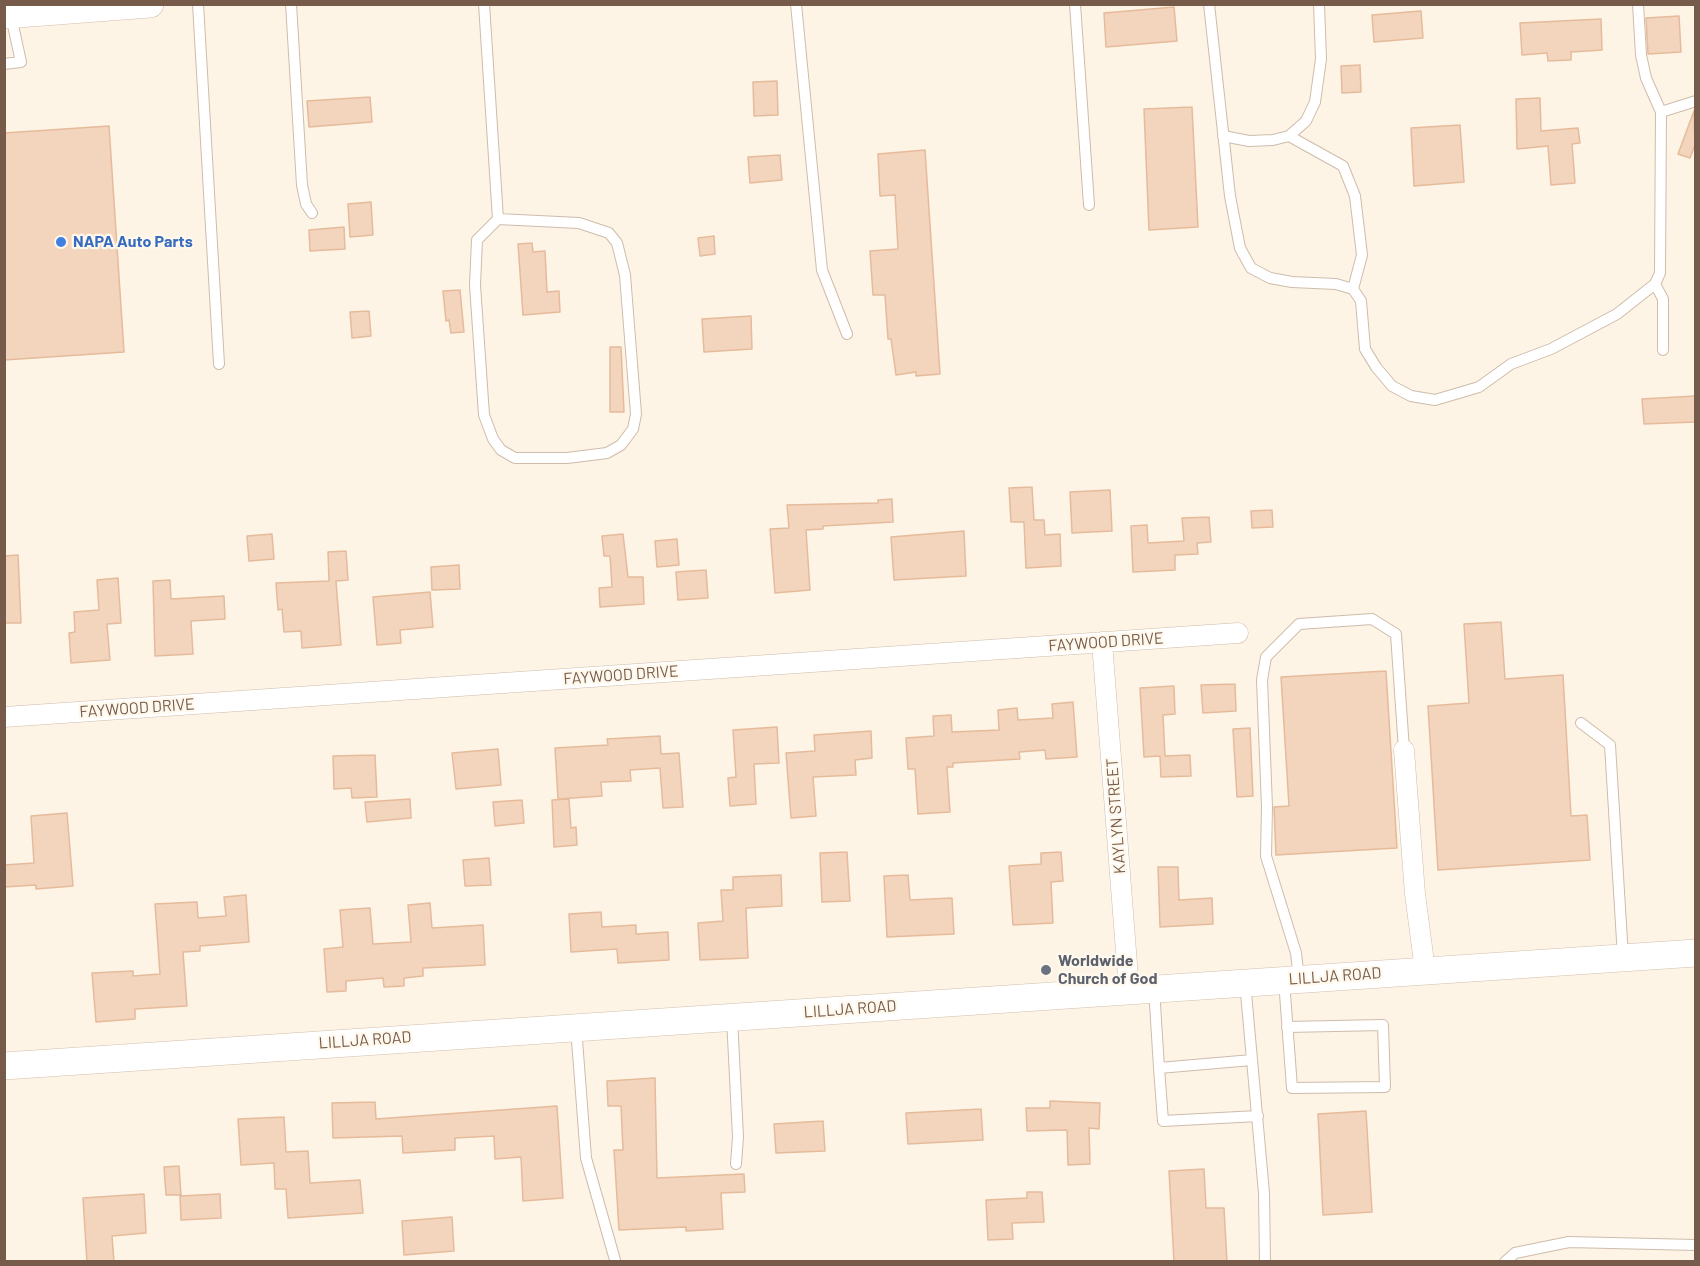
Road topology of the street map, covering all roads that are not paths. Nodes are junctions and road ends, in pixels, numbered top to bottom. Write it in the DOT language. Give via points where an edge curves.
graph roads {
  1 [pos="198,4"];
  2 [pos="291,4"];
  3 [pos="484,4"];
  4 [pos="796,4"];
  5 [pos="1075,4"];
  6 [pos="1209,4"];
  7 [pos="1319,4"];
  8 [pos="1638,4"];
  9 [pos="134,5"];
  10 [pos="8,11"];
  11 [pos="4,64"];
  12 [pos="1695,101"];
  13 [pos="1661,112"];
  14 [pos="1223,136"];
  15 [pos="1289,136"];
  16 [pos="1089,204"];
  17 [pos="312,213"];
  18 [pos="498,219"];
  19 [pos="1655,284"];
  20 [pos="1353,289"];
  21 [pos="847,334"];
  22 [pos="1663,350"];
  23 [pos="219,364"];
  24 [pos="1238,633"];
  25 [pos="1102,642"];
  26 [pos="4,717"];
  27 [pos="1581,723"];
  28 [pos="1404,750"];
  29 [pos="1695,953"];
  30 [pos="1623,957"];
  31 [pos="1425,970"];
  32 [pos="1291,979"];
  33 [pos="1245,982"];
  34 [pos="1141,989"];
  35 [pos="731,1016"];
  36 [pos="576,1026"];
  37 [pos="1287,1028"];
  38 [pos="1252,1060"];
  39 [pos="4,1066"];
  40 [pos="1159,1068"];
  41 [pos="1258,1116"];
  42 [pos="736,1164"];
  43 [pos="1695,1245"];
  44 [pos="615,1260"];
  45 [pos="1265,1262"];
  46 [pos="1505,1262"];
  1 -- 23 [label="lane"];
  2 -- 17 [label="lane" via="302,184"];
  3 -- 18 [label="lane"];
  4 -- 21 [label="lane" via="822,270"];
  5 -- 16 [label="lane"];
  6 -- 14 [label="lane"];
  7 -- 15 [label="lane" via="1321,58 1315,102 1305,121"];
  8 -- 13 [label="lane" via="1643,67"];
  9 -- 10 [label="street"];
  10 -- 11 [label="lane" via="21,62"];
  12 -- 13 [label="lane"];
  13 -- 19 [label="lane" via="1660,273"];
  14 -- 15 [label="lane" via="1249,141"];
  14 -- 20 [label="lane" via="1240,248 1251,268 1281,280"];
  15 -- 20 [label="lane" via="1343,166 1355,196 1362,255"];
  18 -- 18 [label="lane" via="579,223 609,233 617,243 625,275 636,414 633,429 621,445 608,453 527,460 501,450 493,439 484,415 475,285 477,240"];
  19 -- 20 [label="lane" via="1617,314 1551,349 1511,364 1479,387 1435,400 1411,396 1392,386 1376,367 1365,349 1361,301"];
  19 -- 22 [label="lane" via="1664,299"];
  24 -- 25 [label="street, FAYWOOD DRIVE"];
  25 -- 26 [label="street, FAYWOOD DRIVE"];
  25 -- 34 [label="street, KAYLYN STREET"];
  27 -- 30 [label="lane" via="1610,745"];
  28 -- 31 [label="street"];
  28 -- 32 [label="lane" via="1396,634 1372,619 1299,624 1266,657 1262,680 1266,856 1296,953"];
  29 -- 30 [label="street, LILLJA ROAD"];
  30 -- 31 [label="street, LILLJA ROAD"];
  31 -- 32 [label="street, LILLJA ROAD"];
  32 -- 33 [label="street, LILLJA ROAD"];
  32 -- 37 [label="lane"];
  33 -- 34 [label="street, LILLJA ROAD"];
  33 -- 38 [label="lane"];
  34 -- 35 [label="street, LILLJA ROAD"];
  34 -- 40 [label="lane"];
  35 -- 36 [label="street, LILLJA ROAD"];
  35 -- 42 [label="lane"];
  36 -- 39 [label="street, LILLJA ROAD"];
  36 -- 44 [label="lane" via="586,1158"];
  37 -- 37 [label="lane" via="1292,1088 1385,1087 1383,1025"];
  38 -- 40 [label="lane"];
  38 -- 41 [label="lane"];
  40 -- 41 [label="lane" via="1163,1121"];
  41 -- 45 [label="lane"];
  43 -- 46 [label="lane" via="1569,1242 1515,1253"];
}
